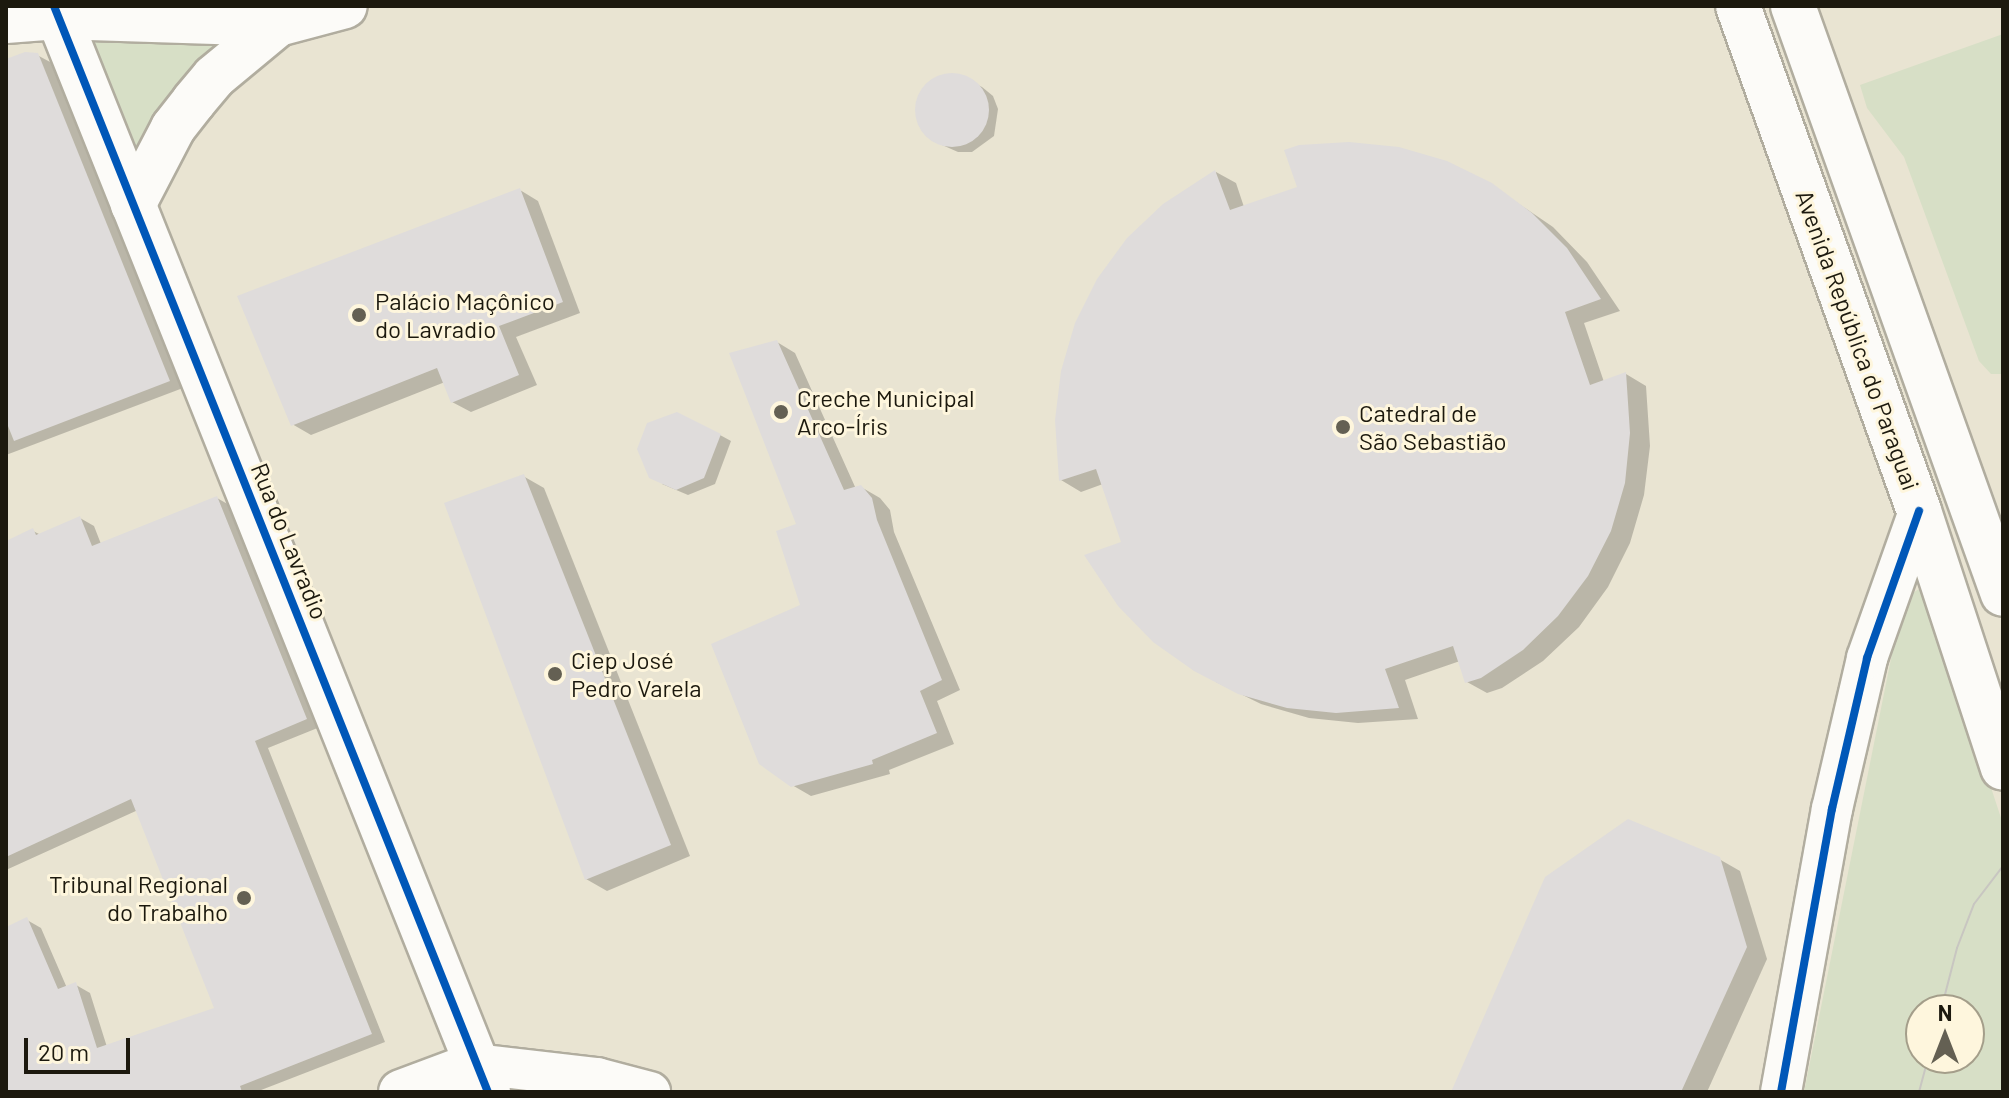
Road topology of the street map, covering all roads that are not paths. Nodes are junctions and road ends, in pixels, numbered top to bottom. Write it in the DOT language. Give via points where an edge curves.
graph roads {
  1 [pos="345,6"];
  2 [pos="1738,6"];
  3 [pos="1793,6"];
  4 [pos="56,12"];
  5 [pos="6,21"];
  6 [pos="278,24"];
  7 [pos="133,205"];
  8 [pos="1919,511"];
  9 [pos="2003,594"];
  10 [pos="2003,768"];
  11 [pos="482,1078"];
  12 [pos="401,1092"];
  13 [pos="650,1092"];
  14 [pos="1781,1092"];
  1 -- 6 [label="main road"];
  2 -- 8 [label="main road, Avenida República do Paraguai"];
  3 -- 9 [label="main road, Avenida República do Paraguai"];
  4 -- 5 [label="main road"];
  4 -- 6 [label="main road"];
  4 -- 7 [label="main road, Rua do Lavradio"];
  6 -- 7 [label="main road" via="214,77 194,101 173,128"];
  7 -- 11 [label="main road, Rua do Lavradio"];
  8 -- 10 [label="main road, Avenida República do Paraguai"];
  8 -- 14 [label="street" via="1863,673 1832,809"];
  11 -- 12 [label="main road"];
  11 -- 13 [label="street" via="597,1078"];
}
